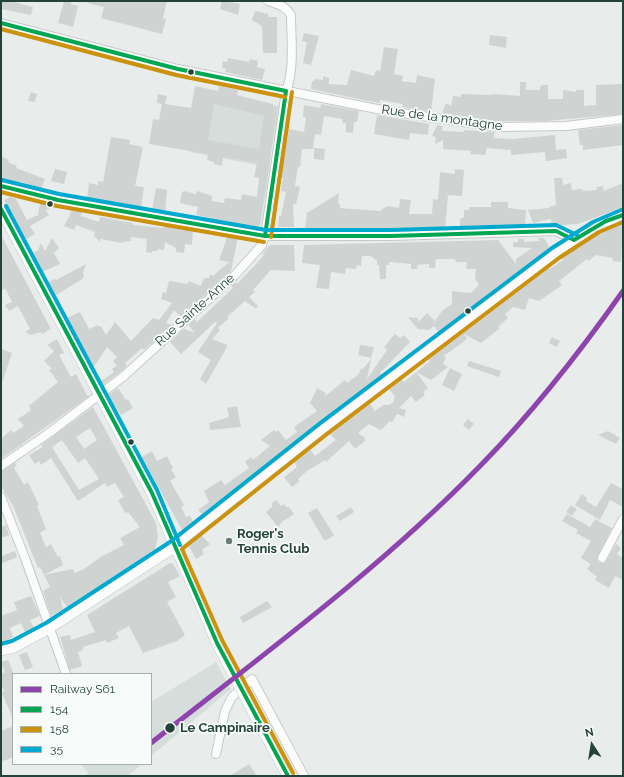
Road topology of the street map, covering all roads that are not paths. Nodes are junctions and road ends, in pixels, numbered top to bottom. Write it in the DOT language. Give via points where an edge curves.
graph roads {
  1 [pos="268,1"];
  2 [pos="1,23"];
  3 [pos="286,91"];
  4 [pos="623,119"];
  5 [pos="1,186"];
  6 [pos="1,209"];
  7 [pos="623,215"];
  8 [pos="265,236"];
  9 [pos="574,240"];
  10 [pos="100,395"];
  11 [pos="1,466"];
  12 [pos="1,497"];
  13 [pos="623,519"];
  14 [pos="174,547"];
  15 [pos="602,558"];
  16 [pos="49,628"];
  17 [pos="1,650"];
  18 [pos="66,673"];
  19 [pos="216,754"];
  20 [pos="288,776"];
  21 [pos="304,776"];
  1 -- 3 [label="street, Rue Sainte-Anne" via="282,6 291,15 290,82"];
  2 -- 3 [label="street, Rue de la montagne" via="178,69"];
  3 -- 4 [label="street, Rue de la montagne" via="387,111 498,127 566,126"];
  3 -- 8 [label="street, Rue Sainte-Anne"];
  5 -- 8 [label="street" via="104,208"];
  6 -- 10 [label="main road"];
  7 -- 9 [label="street"];
  8 -- 9 [label="street" via="391,236 556,231"];
  8 -- 10 [label="street, Rue Sainte-Anne" via="262,245 234,276"];
  9 -- 14 [label="street" via="323,429"];
  10 -- 11 [label="street, Rue Sainte-Anne"];
  10 -- 14 [label="main road" via="152,493"];
  12 -- 16 [label="street"];
  13 -- 15 [label="street"];
  14 -- 16 [label="main road"];
  14 -- 20 [label="main road, bridge" via="217,643"];
  16 -- 17 [label="main road" via="14,647"];
  16 -- 18 [label="street"];
  19 -- 21 [label="street" via="225,711 232,697 252,679"];
}
